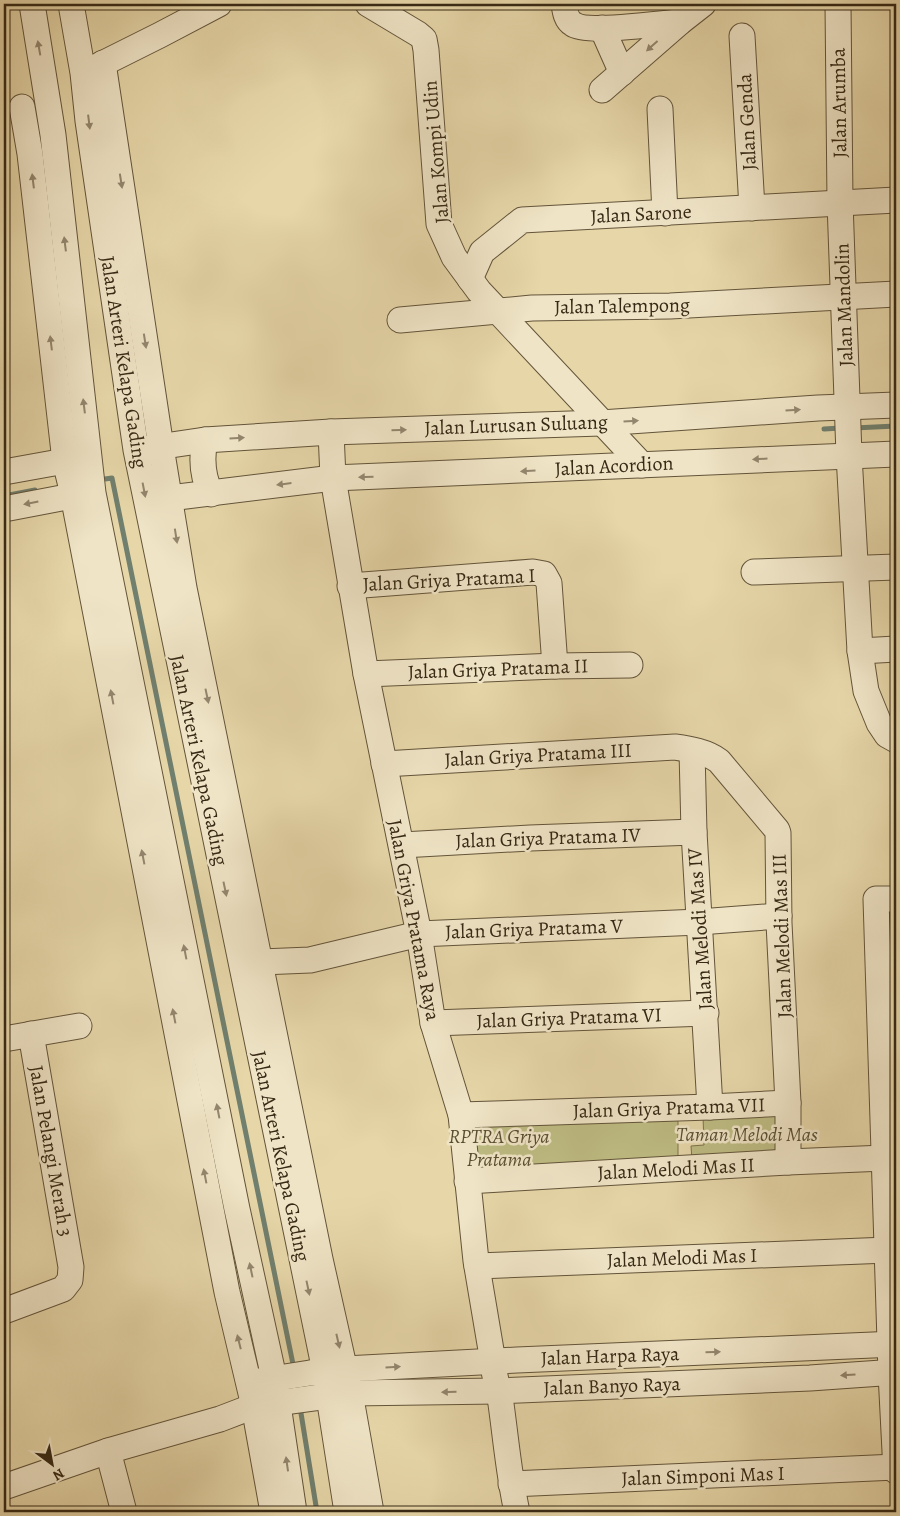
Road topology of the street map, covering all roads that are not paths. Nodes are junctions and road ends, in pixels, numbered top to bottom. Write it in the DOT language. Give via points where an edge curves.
graph roads {
  1 [pos="32,4"];
  2 [pos="71,4"];
  3 [pos="219,4"];
  4 [pos="368,4"];
  5 [pos="564,4"];
  6 [pos="703,4"];
  7 [pos="838,4"];
  8 [pos="635,14"];
  9 [pos="680,22"];
  10 [pos="602,28"];
  11 [pos="742,36"];
  12 [pos="93,68"];
  13 [pos="622,73"];
  14 [pos="602,90"];
  15 [pos="47,93"];
  16 [pos="660,109"];
  17 [pos="13,112"];
  18 [pos="896,200"];
  19 [pos="840,202"];
  20 [pos="752,208"];
  21 [pos="665,213"];
  22 [pos="470,279"];
  23 [pos="896,294"];
  24 [pos="843,297"];
  25 [pos="499,311"];
  26 [pos="400,320"];
  27 [pos="896,406"];
  28 [pos="601,423"];
  29 [pos="848,430"];
  30 [pos="331,432"];
  31 [pos="205,440"];
  32 [pos="161,447"];
  33 [pos="136,450"];
  34 [pos="896,454"];
  35 [pos="642,465"];
  36 [pos="4,472"];
  37 [pos="333,478"];
  38 [pos="80,479"];
  39 [pos="210,494"];
  40 [pos="170,498"];
  41 [pos="4,509"];
  42 [pos="896,567"];
  43 [pos="856,569"];
  44 [pos="754,572"];
  45 [pos="350,586"];
  46 [pos="174,590"];
  47 [pos="896,649"];
  48 [pos="860,651"];
  49 [pos="630,665"];
  50 [pos="554,666"];
  51 [pos="366,674"];
  52 [pos="896,740"];
  53 [pos="692,751"];
  54 [pos="384,764"];
  55 [pos="694,832"];
  56 [pos="402,845"];
  57 [pos="886,899"];
  58 [pos="779,916"];
  59 [pos="699,922"];
  60 [pos="419,934"];
  61 [pos="261,962"];
  62 [pos="888,984"];
  63 [pos="706,1012"];
  64 [pos="433,1023"];
  65 [pos="79,1026"];
  66 [pos="32,1034"];
  67 [pos="4,1039"];
  68 [pos="889,1077"];
  69 [pos="788,1103"];
  70 [pos="710,1107"];
  71 [pos="461,1115"];
  72 [pos="891,1157"];
  73 [pos="788,1162"];
  74 [pos="467,1181"];
  75 [pos="237,1209"];
  76 [pos="213,1215"];
  77 [pos="891,1242"];
  78 [pos="311,1261"];
  79 [pos="477,1266"];
  80 [pos="4,1311"];
  81 [pos="893,1357"];
  82 [pos="492,1361"];
  83 [pos="280,1378"];
  84 [pos="249,1382"];
  85 [pos="311,1390"];
  86 [pos="498,1391"];
  87 [pos="896,1441"];
  88 [pos="108,1452"];
  89 [pos="896,1469"];
  90 [pos="511,1484"];
  91 [pos="4,1488"];
  92 [pos="124,1512"];
  93 [pos="273,1512"];
  94 [pos="294,1512"];
  95 [pos="346,1512"];
  96 [pos="371,1512"];
  97 [pos="517,1512"];
  15 -- 1 [label="street, Jalan Arteri Kelapa Gading, one-way"];
  2 -- 12 [label="street, Jalan Arteri Kelapa Gading"];
  3 -- 12 [label="street"];
  4 -- 22 [label="street, Jalan Kompi Udin" via="424,39 439,224 454,257"];
  5 -- 10 [label="street" via="568,20 573,24"];
  6 -- 9 [label="street"];
  7 -- 19 [label="street, Jalan Arumba"];
  8 -- 9 [label="street"];
  8 -- 10 [label="street"];
  9 -- 13 [label="street, one-way"];
  10 -- 13 [label="street"];
  11 -- 20 [label="street, Jalan Genda"];
  12 -- 32 [label="street, Jalan Arteri Kelapa Gading, one-way"];
  12 -- 33 [label="street, Jalan Arteri Kelapa Gading, one-way" via="88,121"];
  13 -- 14 [label="street"];
  15 -- 17 [label="street"];
  38 -- 15 [label="street, Jalan Arteri Kelapa Gading, one-way"];
  16 -- 21 [label="street"];
  38 -- 17 [label="street, Jalan Arteri Kelapa Gading, one-way" via="30,154"];
  18 -- 19 [label="street, Jalan Sarone"];
  19 -- 20 [label="street, Jalan Sarone"];
  19 -- 24 [label="street, Jalan Mandolin"];
  20 -- 21 [label="street, Jalan Sarone"];
  21 -- 22 [label="street, Jalan Sarone" via="522,220 482,252"];
  22 -- 25 [label="street, Jalan Kompi Udin"];
  23 -- 24 [label="street, Jalan Talempong"];
  24 -- 25 [label="street, Jalan Talempong"];
  24 -- 29 [label="street, Jalan Mandolin"];
  25 -- 26 [label="street, Jalan Talempong"];
  25 -- 28 [label="street, Jalan Kompi Udin"];
  27 -- 29 [label="street, Jalan Lurusan Suluang"];
  28 -- 29 [label="street, Jalan Lurusan Suluang, one-way"];
  30 -- 28 [label="street, Jalan Lurusan Suluang, one-way"];
  28 -- 35 [label="street, Jalan Kompi Udin"];
  29 -- 34 [label="street, Jalan Acordion"];
  29 -- 35 [label="street, Jalan Acordion, one-way"];
  29 -- 43 [label="street, Jalan Mandolin"];
  31 -- 30 [label="street, Jalan Lurusan Suluang, one-way"];
  30 -- 37 [label="street, Jalan Griya Pratama Raya"];
  31 -- 32 [label="street, Jalan Lurusan Suluang"];
  31 -- 39 [label="street" via="202,469"];
  32 -- 33 [label="street, Jalan Lurusan Suluang"];
  32 -- 40 [label="street, Jalan Arteri Kelapa Gading"];
  33 -- 46 [label="street, Jalan Arteri Kelapa Gading, one-way"];
  35 -- 37 [label="street, Jalan Acordion, one-way"];
  36 -- 38 [label="street"];
  37 -- 39 [label="street, Jalan Acordion, one-way"];
  37 -- 45 [label="street, Jalan Griya Pratama Raya"];
  38 -- 41 [label="street, one-way"];
  75 -- 38 [label="street, Jalan Arteri Kelapa Gading, one-way"];
  76 -- 38 [label="street, Jalan Arteri Kelapa Gading, one-way"];
  39 -- 40 [label="street, Jalan Acordion"];
  40 -- 46 [label="street, Jalan Arteri Kelapa Gading, one-way"];
  42 -- 43 [label="street"];
  43 -- 44 [label="street"];
  43 -- 48 [label="street, Jalan Mandolin"];
  45 -- 50 [label="street, Jalan Griya Pratama I" via="533,572 544,574 549,583"];
  45 -- 51 [label="street, Jalan Griya Pratama Raya"];
  46 -- 61 [label="street, Jalan Arteri Kelapa Gading, one-way"];
  46 -- 78 [label="street, Jalan Arteri Kelapa Gading, one-way"];
  47 -- 48 [label="street"];
  48 -- 52 [label="street, Jalan Mandolin" via="866,691 879,723 887,735"];
  49 -- 50 [label="street, Jalan Griya Pratama II"];
  50 -- 51 [label="street, Jalan Griya Pratama II"];
  51 -- 54 [label="street, Jalan Griya Pratama Raya"];
  53 -- 54 [label="street, Jalan Griya Pratama III" via="675,747"];
  53 -- 55 [label="street, Jalan Melodi Mas IV"];
  53 -- 58 [label="street, Jalan Melodi Mas III" via="713,756 719,761 778,830"];
  54 -- 56 [label="street, Jalan Griya Pratama Raya"];
  55 -- 56 [label="street, Jalan Griya Pratama IV"];
  55 -- 59 [label="street, Jalan Melodi Mas IV"];
  56 -- 60 [label="street, Jalan Griya Pratama Raya"];
  57 -- 62 [label="street"];
  58 -- 59 [label="street, Jalan Griya Pratama V"];
  58 -- 69 [label="street, Jalan Melodi Mas III"];
  59 -- 60 [label="street, Jalan Griya Pratama V"];
  59 -- 63 [label="street, Jalan Melodi Mas IV"];
  60 -- 61 [label="street, Jalan Griya Pratama V" via="310,960"];
  60 -- 64 [label="street, Jalan Griya Pratama Raya"];
  61 -- 78 [label="street, Jalan Arteri Kelapa Gading"];
  62 -- 68 [label="street"];
  63 -- 64 [label="street, Jalan Griya Pratama VI"];
  63 -- 70 [label="street, Jalan Melodi Mas IV"];
  64 -- 71 [label="street, Jalan Griya Pratama Raya"];
  65 -- 66 [label="street"];
  66 -- 67 [label="street"];
  66 -- 80 [label="street, Jalan Pelangi Merah 3" via="71,1267 70,1280 63,1289"];
  68 -- 72 [label="street"];
  69 -- 70 [label="street, Jalan Griya Pratama VII"];
  69 -- 73 [label="street, Jalan Melodi Mas III"];
  70 -- 71 [label="street, Jalan Griya Pratama VII"];
  71 -- 74 [label="street, Jalan Griya Pratama Raya"];
  72 -- 73 [label="street, Jalan Melodi Mas II"];
  72 -- 77 [label="street"];
  73 -- 74 [label="street, Jalan Melodi Mas II"];
  74 -- 79 [label="street, Jalan Griya Pratama Raya"];
  75 -- 76 [label="street"];
  83 -- 75 [label="street, Jalan Arteri Kelapa Gading, one-way"];
  84 -- 76 [label="street, Jalan Arteri Kelapa Gading, one-way"];
  77 -- 79 [label="street, Jalan Melodi Mas I"];
  77 -- 81 [label="street"];
  78 -- 85 [label="street, Jalan Arteri Kelapa Gading, one-way"];
  79 -- 82 [label="street, Jalan Griya Pratama Raya"];
  82 -- 81 [label="street, Jalan Harpa Raya, one-way"];
  81 -- 86 [label="street, Jalan Banyo Raya, one-way" via="810,1378"];
  81 -- 87 [label="street"];
  85 -- 82 [label="street, Jalan Harpa Raya, one-way"];
  82 -- 86 [label="street, Jalan Griya Pratama Raya"];
  83 -- 84 [label="street"];
  83 -- 85 [label="street, Jalan Arteri Kelapa Gading"];
  83 -- 85 [label="street"];
  84 -- 85 [label="street, Jalan Arteri Kelapa Gading"];
  86 -- 85 [label="street, Jalan Banyo Raya, one-way"];
  85 -- 88 [label="street"];
  85 -- 93 [label="street, Jalan Arteri Kelapa Gading"];
  94 -- 85 [label="street, Jalan Arteri Kelapa Gading, one-way"];
  85 -- 95 [label="street, Jalan Arteri Kelapa Gading"];
  85 -- 96 [label="street, Jalan Arteri Kelapa Gading"];
  86 -- 90 [label="street, Jalan Griya Pratama Raya"];
  87 -- 89 [label="street"];
  88 -- 91 [label="street"];
  88 -- 92 [label="street"];
  89 -- 90 [label="street, Jalan Simponi Mas I"];
  90 -- 97 [label="street, Jalan Griya Pratama Raya"];
}
